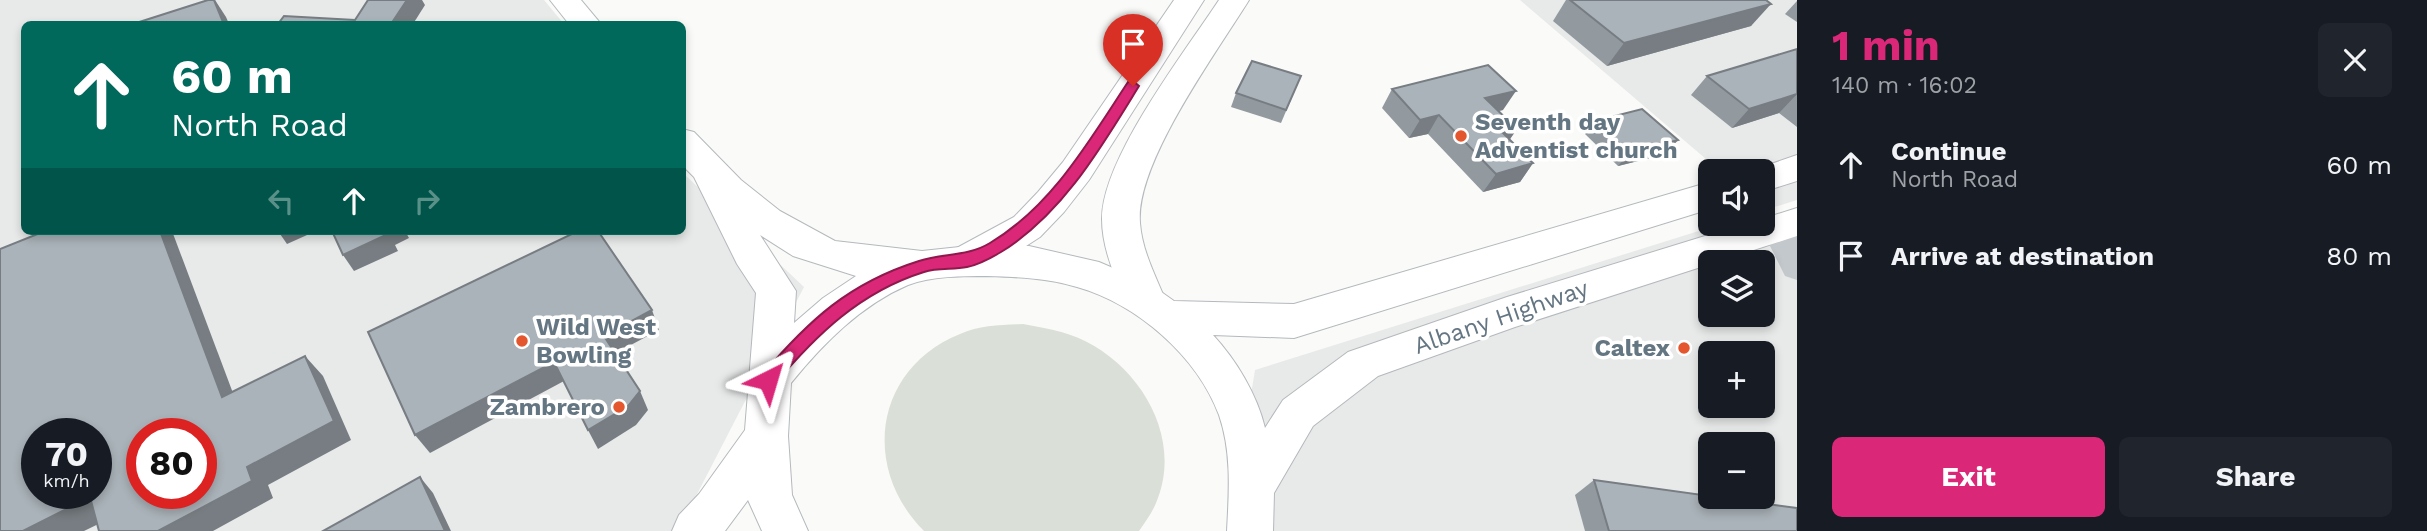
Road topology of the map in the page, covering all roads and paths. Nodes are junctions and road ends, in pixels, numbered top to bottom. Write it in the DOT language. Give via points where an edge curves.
graph roads {
  1 [pos="565,0"];
  2 [pos="1189,0"];
  3 [pos="1234,0"];
  4 [pos="582,21"];
  5 [pos="686,146"];
  6 [pos="1797,168"];
  7 [pos="710,173"];
  8 [pos="1775,174"];
  9 [pos="1698,199"];
  10 [pos="1787,225"];
  11 [pos="948,262"];
  12 [pos="1797,266"];
  13 [pos="1157,308"];
  14 [pos="768,380"];
  15 [pos="766,436"];
  16 [pos="1255,484"];
  17 [pos="695,531"];
  18 [pos="785,531"];
  19 [pos="1250,531"];
  1 -- 4 [label="main road"];
  2 -- 11 [label="main road" via="1051,202 1027,227 993,249"];
  3 -- 13 [label="main road" via="1142,150 1126,185 1120,214 1128,256"];
  5 -- 7 [label="main road"];
  6 -- 8 [label="main road"];
  7 -- 11 [label="main road" via="786,233 823,253 876,264"];
  7 -- 14 [label="main road" via="750,253 776,291"];
  9 -- 13 [label="main road" via="1294,321"];
  10 -- 12 [label="street"];
  10 -- 16 [label="main road, Albany Highway" via="1507,313 1363,364 1298,413"];
  11 -- 13 [label="main road" via="997,258 1058,264 1098,276"];
  11 -- 14 [label="main road" via="887,277 831,313"];
  13 -- 16 [label="main road" via="1214,363 1231,391 1244,420"];
  14 -- 15 [label="main road"];
  15 -- 17 [label="main road"];
  15 -- 18 [label="main road" via="769,496"];
  16 -- 19 [label="main road"];
}
